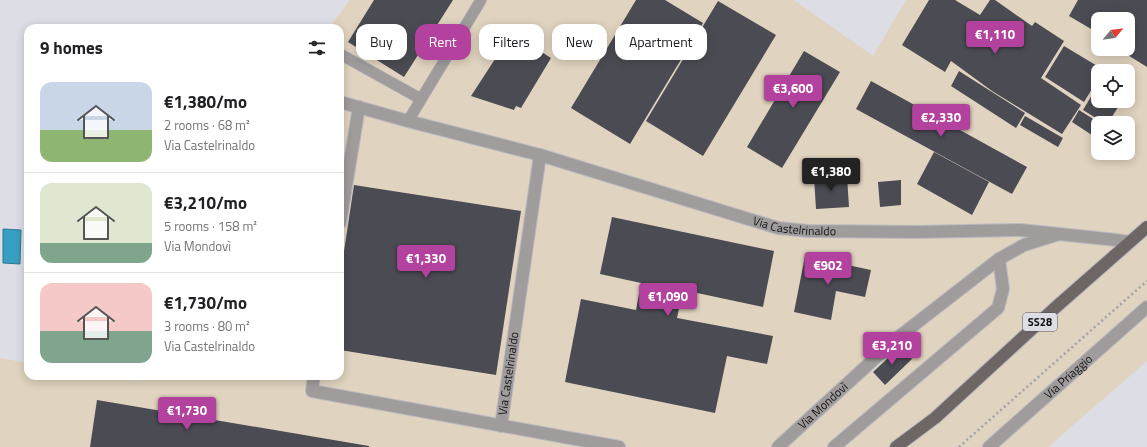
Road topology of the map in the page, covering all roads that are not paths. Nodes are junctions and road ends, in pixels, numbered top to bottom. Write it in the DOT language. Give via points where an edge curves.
graph roads {
  1 [pos="481,0"];
  2 [pos="344,56"];
  3 [pos="421,99"];
  4 [pos="344,103"];
  5 [pos="359,107"];
  6 [pos="408,121"];
  7 [pos="540,155"];
  8 [pos="344,199"];
  9 [pos="1147,227"];
  10 [pos="1059,234"];
  11 [pos="1129,242"];
  12 [pos="999,259"];
  13 [pos="1147,307"];
  14 [pos="313,380"];
  15 [pos="935,418"];
  16 [pos="501,426"];
  17 [pos="619,447"];
  18 [pos="778,447"];
  19 [pos="834,447"];
  20 [pos="896,447"];
  21 [pos="910,447"];
  22 [pos="989,447"];
  1 -- 3 [label="lane"];
  2 -- 3 [label="lane"];
  3 -- 6 [label="lane"];
  4 -- 5 [label="street, Via Castelrinaldo"];
  5 -- 6 [label="street, Via Castelrinaldo"];
  5 -- 8 [label="street"];
  6 -- 7 [label="street, Via Castelrinaldo"];
  7 -- 10 [label="street, Via Castelrinaldo" via="778,228 808,231 918,232 1020,230"];
  7 -- 16 [label="street, Via Castelrinaldo"];
  9 -- 11 [label="main road, SS28"];
  10 -- 11 [label="street, Via Mondovì"];
  10 -- 12 [label="street, Via Mondovì" via="1024,245"];
  11 -- 15 [label="main road, SS28"];
  12 -- 18 [label="street, Via Mondovì" via="896,339"];
  12 -- 19 [label="street" via="1003,290 998,308"];
  13 -- 22 [label="street, Via Priaggio"];
  14 -- 16 [label="street, Via Castelrinaldo" via="312,391"];
  15 -- 20 [label="main road, SS28"];
  15 -- 21 [label="main road, SS28"];
  16 -- 17 [label="street, Via Castelrinaldo"];
}
